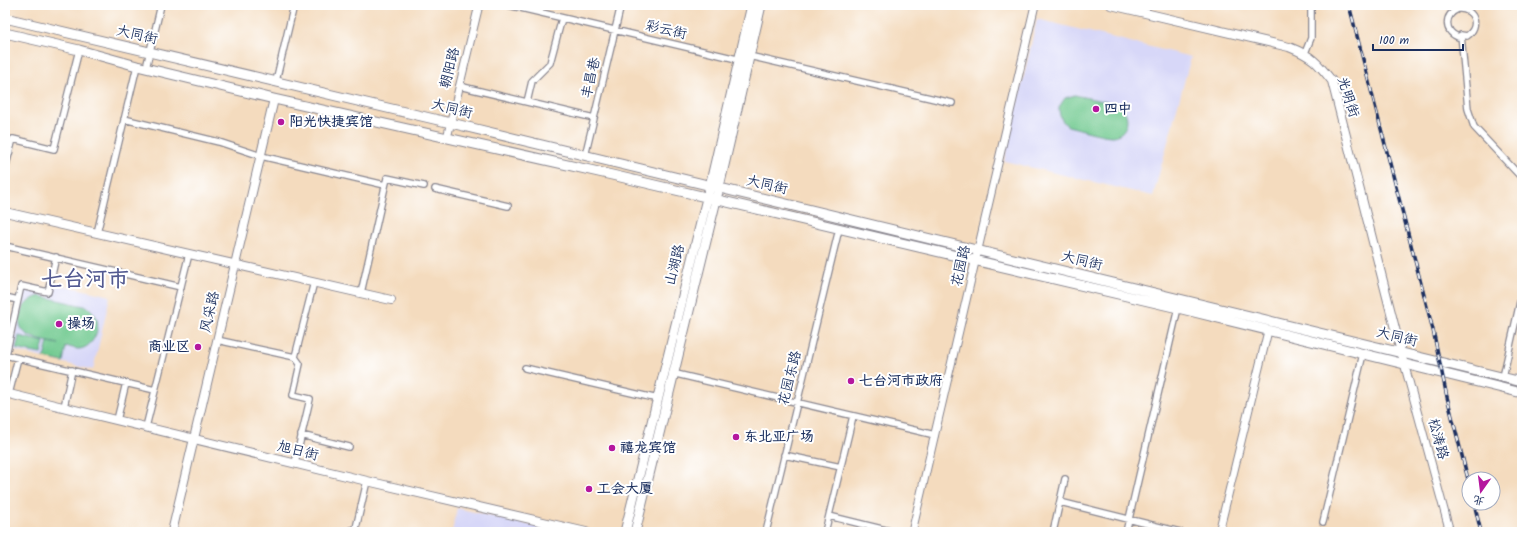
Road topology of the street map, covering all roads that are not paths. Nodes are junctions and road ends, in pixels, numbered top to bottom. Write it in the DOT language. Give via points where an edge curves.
graph roads {
  1 [pos="161,5"];
  2 [pos="294,5"];
  3 [pos="479,5"];
  4 [pos="508,5"];
  5 [pos="621,5"];
  6 [pos="752,5"];
  7 [pos="761,5"];
  8 [pos="1035,5"];
  9 [pos="1111,5"];
  10 [pos="1311,5"];
  11 [pos="1462,7"];
  12 [pos="5,18"];
  13 [pos="562,18"];
  14 [pos="615,30"];
  15 [pos="5,33"];
  16 [pos="1461,35"];
  17 [pos="79,50"];
  18 [pos="149,52"];
  19 [pos="1305,53"];
  20 [pos="746,59"];
  21 [pos="141,67"];
  22 [pos="276,81"];
  23 [pos="459,86"];
  24 [pos="274,99"];
  25 [pos="527,102"];
  26 [pos="952,103"];
  27 [pos="594,118"];
  28 [pos="124,119"];
  29 [pos="450,123"];
  30 [pos="447,138"];
  31 [pos="261,156"];
  32 [pos="585,156"];
  33 [pos="5,169"];
  34 [pos="1522,178"];
  35 [pos="385,185"];
  36 [pos="424,186"];
  37 [pos="710,186"];
  38 [pos="719,188"];
  39 [pos="435,189"];
  40 [pos="706,198"];
  41 [pos="716,200"];
  42 [pos="508,206"];
  43 [pos="5,212"];
  44 [pos="838,229"];
  45 [pos="97,233"];
  46 [pos="5,246"];
  47 [pos="978,250"];
  48 [pos="190,254"];
  49 [pos="56,258"];
  50 [pos="976,261"];
  51 [pos="235,264"];
  52 [pos="314,282"];
  53 [pos="181,287"];
  54 [pos="361,293"];
  55 [pos="1522,293"];
  56 [pos="5,297"];
  57 [pos="18,300"];
  58 [pos="392,300"];
  59 [pos="1178,308"];
  60 [pos="1268,331"];
  61 [pos="217,340"];
  62 [pos="1401,352"];
  63 [pos="1363,354"];
  64 [pos="5,355"];
  65 [pos="295,357"];
  66 [pos="18,358"];
  67 [pos="1404,364"];
  68 [pos="525,368"];
  69 [pos="72,370"];
  70 [pos="664,371"];
  71 [pos="674,374"];
  72 [pos="1503,377"];
  73 [pos="1522,382"];
  74 [pos="126,383"];
  75 [pos="156,390"];
  76 [pos="7,393"];
  77 [pos="1522,393"];
  78 [pos="658,399"];
  79 [pos="797,402"];
  80 [pos="64,407"];
  81 [pos="853,416"];
  82 [pos="117,420"];
  83 [pos="146,427"];
  84 [pos="301,435"];
  85 [pos="934,435"];
  86 [pos="194,439"];
  87 [pos="349,447"];
  88 [pos="784,455"];
  89 [pos="295,463"];
  90 [pos="841,467"];
  91 [pos="1065,479"];
  92 [pos="367,481"];
  93 [pos="1060,502"];
  94 [pos="829,516"];
  95 [pos="1129,519"];
  96 [pos="1447,520"];
  97 [pos="1323,522"];
  98 [pos="358,530"];
  99 [pos="172,532"];
  100 [pos="346,532"];
  101 [pos="586,532"];
  102 [pos="625,532"];
  103 [pos="635,532"];
  104 [pos="766,532"];
  105 [pos="825,532"];
  106 [pos="894,532"];
  107 [pos="912,532"];
  108 [pos="1053,532"];
  109 [pos="1126,532"];
  110 [pos="1180,532"];
  111 [pos="1219,532"];
  112 [pos="1446,532"];
  113 [pos="1450,532"];
  1 -- 18 [label="street"];
  2 -- 22 [label="street"];
  3 -- 23 [label="street, 朝阳路"];
  4 -- 13 [label="street, 彩云街"];
  5 -- 14 [label="street, 丰昌巷"];
  6 -- 20 [label="main road, 山湖路"];
  7 -- 20 [label="main road, 山湖路"];
  8 -- 47 [label="street, 花园路"];
  9 -- 19 [label="main road, 光明街"];
  10 -- 19 [label="street" via="1311,38"];
  11 -- 16 [label="street" via="1470,12 1475,24 1471,33 1467,36"];
  11 -- 16 [label="street" via="1450,14 1447,23 1450,32 1458,37"];
  12 -- 18 [label="main road, 大同街"];
  13 -- 14 [label="street, 彩云街"];
  13 -- 25 [label="street" via="550,63 532,81"];
  14 -- 20 [label="street, 彩云街"];
  14 -- 27 [label="street, 丰昌巷"];
  15 -- 17 [label="main road, 大同街"];
  16 -- 34 [label="street" via="1467,102 1474,127"];
  17 -- 21 [label="main road, 大同街"];
  17 -- 33 [label="street" via="54,149 13,139"];
  18 -- 21 [label="street"];
  18 -- 22 [label="main road, 大同街"];
  19 -- 62 [label="main road, 光明街" via="1332,81"];
  20 -- 26 [label="street, 彩云街"];
  20 -- 37 [label="main road, 山湖路"];
  20 -- 38 [label="main road, 山湖路"];
  21 -- 24 [label="main road, 大同街"];
  21 -- 28 [label="street"];
  22 -- 29 [label="main road, 大同街"];
  23 -- 25 [label="street"];
  23 -- 29 [label="street, 朝阳路"];
  24 -- 30 [label="main road, 大同街"];
  24 -- 31 [label="main road, 风采路"];
  25 -- 27 [label="street"];
  27 -- 32 [label="street, 丰昌巷"];
  28 -- 31 [label="street" via="219,142"];
  28 -- 45 [label="street"];
  29 -- 30 [label="street, 朝阳路"];
  29 -- 32 [label="main road, 大同街"];
  30 -- 40 [label="main road, 大同街"];
  31 -- 35 [label="street"];
  31 -- 51 [label="main road, 风采路"];
  32 -- 37 [label="main road, 大同街"];
  35 -- 36 [label="street" via="387,178"];
  35 -- 54 [label="street"];
  37 -- 38 [label="main road, 大同街"];
  37 -- 40 [label="main road, 山湖路"];
  38 -- 41 [label="main road, 山湖路"];
  38 -- 47 [label="main road, 大同街"];
  39 -- 42 [label="street"];
  40 -- 41 [label="main road, 大同街"];
  40 -- 70 [label="main road, 山湖路"];
  41 -- 44 [label="main road, 大同街"];
  41 -- 71 [label="main road, 山湖路"];
  43 -- 45 [label="main road"];
  44 -- 50 [label="main road, 大同街"];
  44 -- 79 [label="street, 花园东路"];
  45 -- 48 [label="main road"];
  46 -- 49 [label="street"];
  47 -- 50 [label="street, 花园路"];
  47 -- 62 [label="main road, 大同街"];
  48 -- 51 [label="main road"];
  48 -- 53 [label="street"];
  49 -- 53 [label="street"];
  49 -- 57 [label="street" via="48,292 21,286"];
  50 -- 59 [label="main road, 大同街"];
  50 -- 85 [label="street, 花园路"];
  51 -- 52 [label="main road"];
  51 -- 61 [label="main road, 风采路"];
  52 -- 54 [label="main road"];
  52 -- 65 [label="street"];
  53 -- 75 [label="street"];
  54 -- 58 [label="main road"];
  55 -- 72 [label="street"];
  56 -- 57 [label="street"];
  57 -- 64 [label="street"];
  59 -- 60 [label="main road, 大同街"];
  59 -- 95 [label="street"];
  60 -- 63 [label="main road, 大同街"];
  60 -- 111 [label="street"];
  61 -- 65 [label="street"];
  61 -- 86 [label="main road, 风采路"];
  62 -- 67 [label="street, 松涛路"];
  62 -- 72 [label="main road, 大同街"];
  63 -- 67 [label="main road, 大同街"];
  63 -- 97 [label="street"];
  64 -- 66 [label="street"];
  65 -- 84 [label="street" via="300,364 294,395 310,399"];
  66 -- 69 [label="street"];
  66 -- 76 [label="street"];
  67 -- 77 [label="main road, 大同街"];
  67 -- 96 [label="street, 松涛路"];
  68 -- 78 [label="street"];
  69 -- 74 [label="street"];
  69 -- 80 [label="street"];
  70 -- 71 [label="street"];
  70 -- 78 [label="main road, 山湖路"];
  71 -- 79 [label="street"];
  71 -- 103 [label="main road, 山湖路"];
  72 -- 73 [label="main road, 大同街"];
  74 -- 75 [label="street"];
  74 -- 82 [label="street"];
  75 -- 83 [label="street"];
  76 -- 80 [label="main road, 旭日街"];
  78 -- 102 [label="main road, 山湖路"];
  79 -- 81 [label="street"];
  79 -- 88 [label="street, 花园东路"];
  80 -- 82 [label="main road, 旭日街"];
  81 -- 85 [label="street"];
  81 -- 90 [label="street"];
  82 -- 83 [label="main road, 旭日街"];
  83 -- 86 [label="main road, 旭日街"];
  84 -- 87 [label="street"];
  84 -- 89 [label="street"];
  85 -- 107 [label="street, 花园路"];
  86 -- 89 [label="main road, 旭日街"];
  86 -- 99 [label="main road, 风采路"];
  88 -- 90 [label="street"];
  88 -- 104 [label="street, 花园东路"];
  89 -- 92 [label="main road, 旭日街"];
  90 -- 94 [label="street"];
  91 -- 93 [label="street"];
  92 -- 98 [label="street"];
  92 -- 101 [label="main road, 旭日街"];
  93 -- 95 [label="street"];
  93 -- 108 [label="street"];
  94 -- 105 [label="street"];
  94 -- 106 [label="street"];
  95 -- 109 [label="street"];
  95 -- 110 [label="street"];
  96 -- 112 [label="street"];
  96 -- 113 [label="street, 松涛路"];
  98 -- 100 [label="street"];
}
